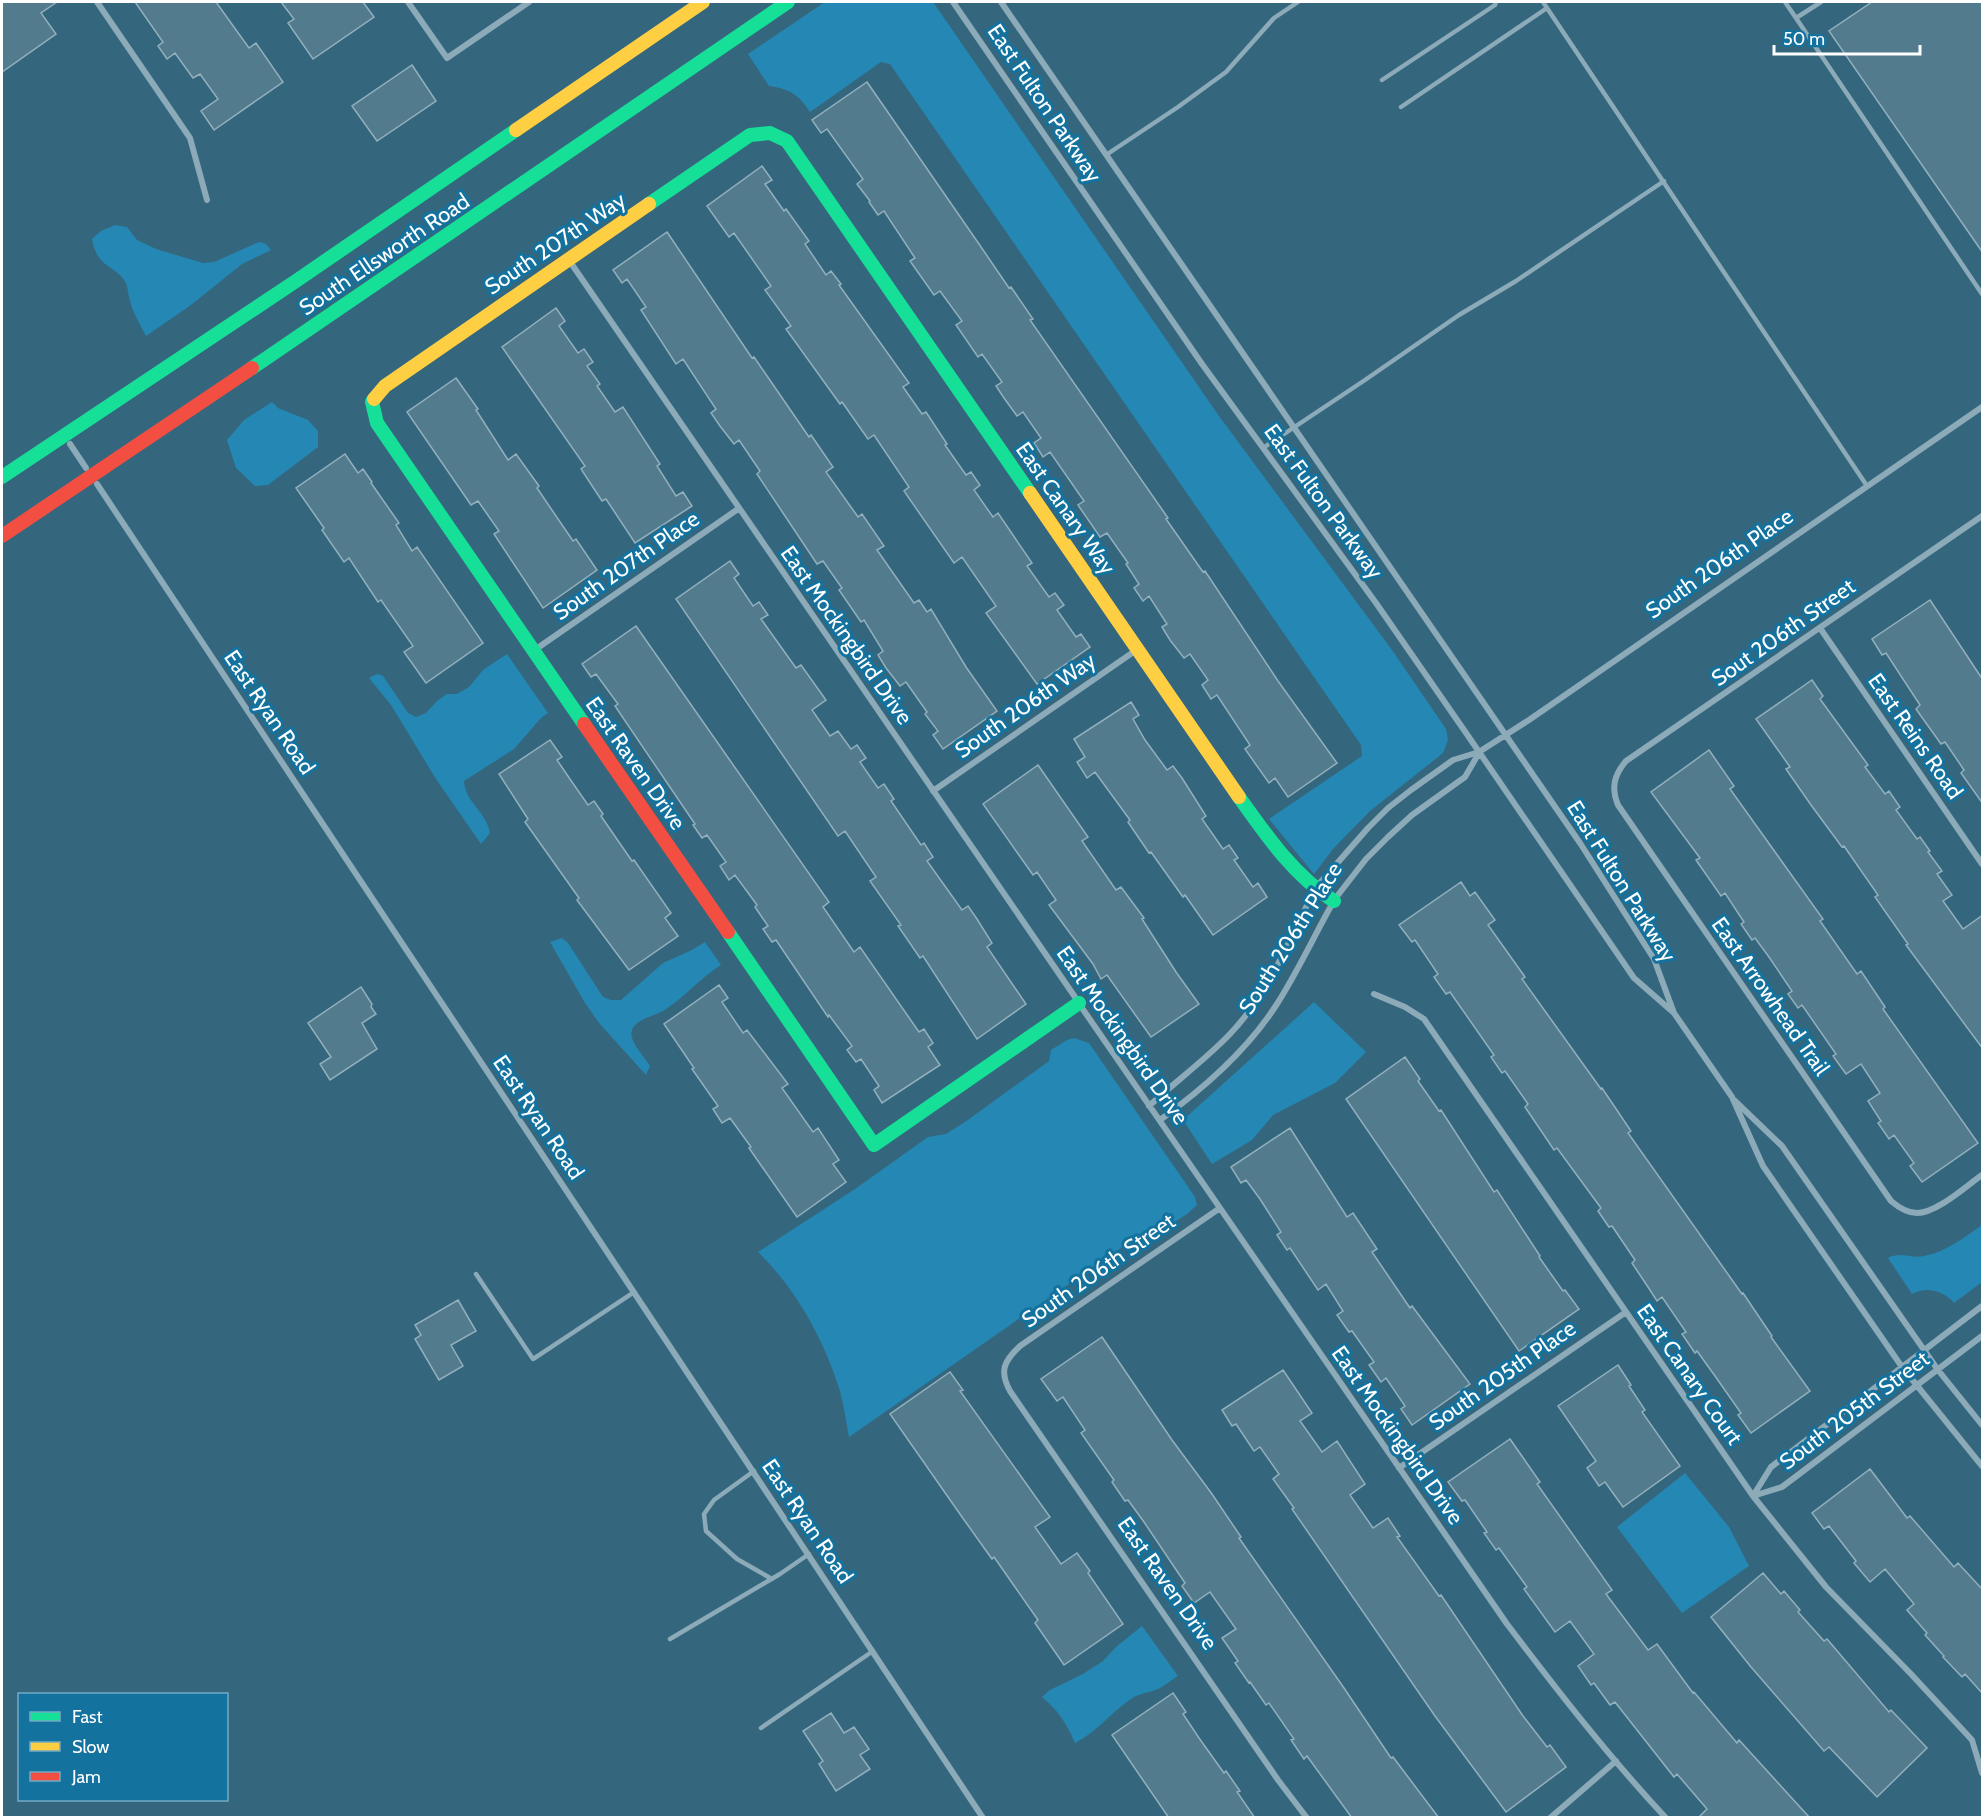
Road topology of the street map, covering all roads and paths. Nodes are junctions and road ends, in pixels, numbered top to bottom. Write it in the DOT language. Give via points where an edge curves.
graph roads {
  1 [pos="97,2"];
  2 [pos="408,2"];
  3 [pos="529,2"];
  4 [pos="703,2"];
  5 [pos="788,2"];
  6 [pos="953,2"];
  7 [pos="1000,2"];
  8 [pos="1298,2"];
  9 [pos="1496,2"];
  10 [pos="1543,2"];
  11 [pos="1785,2"];
  12 [pos="1821,2"];
  13 [pos="1547,8"];
  14 [pos="1796,18"];
  15 [pos="1383,80"];
  16 [pos="1401,107"];
  17 [pos="770,133"];
  18 [pos="1106,155"];
  19 [pos="1664,181"];
  20 [pos="207,201"];
  21 [pos="568,259"];
  22 [pos="1983,294"];
  23 [pos="372,402"];
  24 [pos="1983,407"];
  25 [pos="1293,428"];
  26 [pos="64,435"];
  27 [pos="1263,447"];
  28 [pos="92,476"];
  29 [pos="2,477"];
  30 [pos="1867,486"];
  31 [pos="738,509"];
  32 [pos="1983,516"];
  33 [pos="2,537"];
  34 [pos="1820,628"];
  35 [pos="533,650"];
  36 [pos="1138,650"];
  37 [pos="1505,735"];
  38 [pos="1479,752"];
  39 [pos="1614,785"];
  40 [pos="933,791"];
  41 [pos="1983,864"];
  42 [pos="1315,889"];
  43 [pos="1334,901"];
  44 [pos="1374,994"];
  45 [pos="1079,1003"];
  46 [pos="1674,1013"];
  47 [pos="1732,1097"];
  48 [pos="1149,1106"];
  49 [pos="1160,1120"];
  50 [pos="1983,1175"];
  51 [pos="1220,1208"];
  52 [pos="476,1274"];
  53 [pos="634,1292"];
  54 [pos="1983,1306"];
  55 [pos="1626,1312"];
  56 [pos="1983,1336"];
  57 [pos="1924,1351"];
  58 [pos="1902,1367"];
  59 [pos="1004,1368"];
  60 [pos="1938,1370"];
  61 [pos="1917,1386"];
  62 [pos="1983,1425"];
  63 [pos="1983,1466"];
  64 [pos="1399,1468"];
  65 [pos="754,1471"];
  66 [pos="1753,1496"];
  67 [pos="809,1554"];
  68 [pos="772,1579"];
  69 [pos="670,1639"];
  70 [pos="873,1651"];
  71 [pos="761,1728"];
  72 [pos="1616,1761"];
  73 [pos="1983,1773"];
  74 [pos="983,1818"];
  75 [pos="1306,1818"];
  76 [pos="1550,1818"];
  77 [pos="1666,1818"];
  1 -- 20 [label="street" via="190,138"];
  2 -- 3 [label="street" via="447,58"];
  4 -- 26 [label="street, South Ellsworth Road"];
  5 -- 28 [label="street, South Ellsworth Road"];
  6 -- 27 [label="street, East Fulton Parkway"];
  7 -- 18 [label="street, East Fulton Parkway"];
  8 -- 18 [label="lane" via="1274,18 1226,72"];
  9 -- 15 [label="lane"];
  10 -- 13 [label="lane"];
  11 -- 14 [label="lane"];
  12 -- 14 [label="lane"];
  13 -- 16 [label="lane"];
  13 -- 19 [label="lane"];
  14 -- 22 [label="lane"];
  17 -- 21 [label="street, South 207th Way" via="750,135"];
  17 -- 36 [label="street, East Canary Way" via="787,141"];
  18 -- 25 [label="street, East Fulton Parkway"];
  19 -- 25 [label="lane"];
  19 -- 30 [label="lane"];
  21 -- 23 [label="street, South 207th Way" via="385,386"];
  21 -- 31 [label="street, East Mockingbird Drive"];
  23 -- 35 [label="street, East Raven Drive" via="377,423"];
  24 -- 30 [label="street, South 206th Place"];
  25 -- 27 [label="lane"];
  25 -- 37 [label="street, East Fulton Parkway"];
  26 -- 28 [label="street, East Ryan Road"];
  26 -- 29 [label="street, South Ellsworth Road"];
  27 -- 38 [label="street, East Fulton Parkway"];
  28 -- 33 [label="street, South Ellsworth Road"];
  28 -- 53 [label="street, East Ryan Road"];
  30 -- 37 [label="street, South 206th Place"];
  31 -- 35 [label="street, South 207th Place"];
  31 -- 40 [label="street, East Mockingbird Drive"];
  32 -- 34 [label="street, Sout 206th Street"];
  34 -- 39 [label="street, Sout 206th Street" via="1626,761"];
  34 -- 41 [label="street, East Reins Road"];
  35 -- 45 [label="street, East Raven Drive" via="874,1144"];
  36 -- 40 [label="street, South 206th Way"];
  36 -- 42 [label="street, East Canary Way" via="1254,818"];
  37 -- 38 [label="street, South 206th Place"];
  37 -- 46 [label="street, East Fulton Parkway" via="1654,959"];
  38 -- 42 [label="street, South 206th Place" via="1453,760 1388,808"];
  38 -- 43 [label="street, South 206th Place" via="1465,777 1412,815 1366,859"];
  38 -- 46 [label="street, East Fulton Parkway" via="1634,978"];
  39 -- 50 [label="street, East Arrowhead Trail" via="1618,805 1891,1201 1916,1213 1934,1208"];
  40 -- 45 [label="street, East Mockingbird Drive"];
  42 -- 43 [label="street, East Canary Way"];
  42 -- 48 [label="street, South 206th Place" via="1274,971 1246,1015"];
  43 -- 49 [label="street, South 206th Place" via="1275,1008 1257,1032 1222,1071"];
  44 -- 55 [label="street, East Canary Court" via="1424,1019"];
  45 -- 48 [label="street, East Mockingbird Drive"];
  46 -- 47 [label="street, East Fulton Parkway"];
  47 -- 57 [label="street, East Fulton Parkway" via="1782,1146"];
  47 -- 58 [label="street, East Fulton Parkway" via="1763,1166"];
  48 -- 49 [label="street, East Mockingbird Drive"];
  49 -- 51 [label="street, East Mockingbird Drive"];
  51 -- 59 [label="street, South 206th Street" via="1020,1346 1009,1356"];
  51 -- 64 [label="street, East Mockingbird Drive"];
  52 -- 53 [label="lane" via="533,1359"];
  53 -- 65 [label="street, East Ryan Road"];
  54 -- 57 [label="street, South 205th Street"];
  55 -- 64 [label="street, South 205th Place"];
  55 -- 66 [label="street, East Canary Court"];
  56 -- 60 [label="street, South 205th Street"];
  57 -- 58 [label="street, South 205th Street"];
  57 -- 60 [label="street, East Fulton Parkway"];
  58 -- 61 [label="street, East Fulton Parkway"];
  58 -- 66 [label="street, South 205th Street" via="1772,1467"];
  59 -- 75 [label="street, East Raven Drive" via="1010,1391"];
  60 -- 61 [label="street, South 205th Street"];
  60 -- 62 [label="street, East Fulton Parkway"];
  61 -- 63 [label="street, East Fulton Parkway"];
  61 -- 66 [label="street, South 205th Street" via="1782,1487"];
  64 -- 72 [label="street, East Mockingbird Drive" via="1507,1624"];
  65 -- 67 [label="street, East Ryan Road"];
  65 -- 68 [label="lane" via="714,1500 704,1514 706,1531 737,1559"];
  66 -- 73 [label="street, East Canary Court" via="1826,1587 1972,1740"];
  67 -- 68 [label="lane"];
  67 -- 70 [label="street, East Ryan Road"];
  68 -- 69 [label="lane"];
  70 -- 71 [label="lane"];
  70 -- 74 [label="street, East Ryan Road"];
  72 -- 76 [label="street"];
  72 -- 77 [label="street, East Mockingbird Drive"];
}
